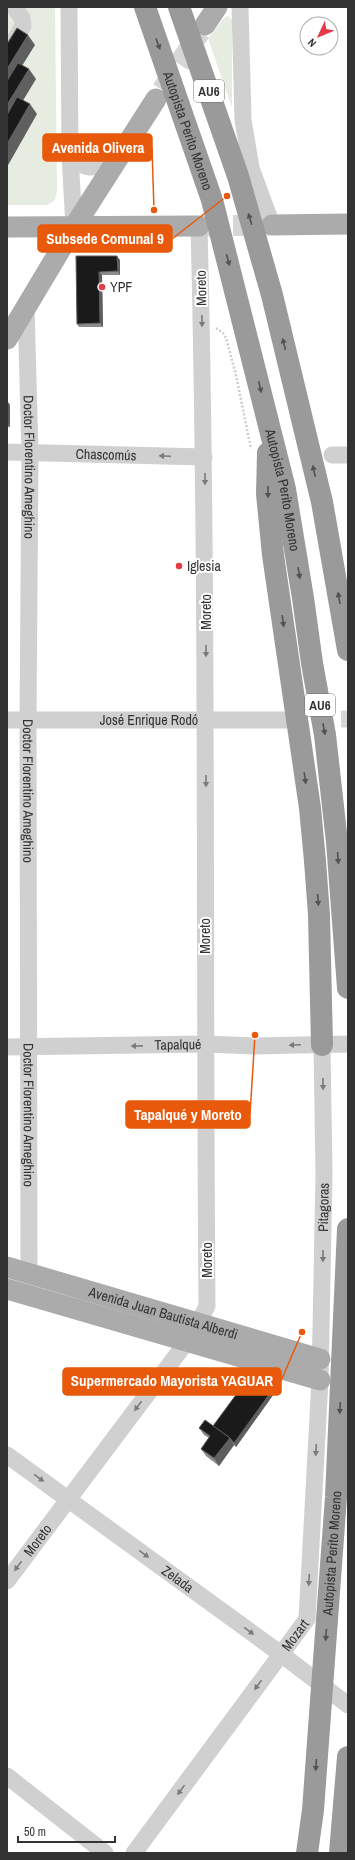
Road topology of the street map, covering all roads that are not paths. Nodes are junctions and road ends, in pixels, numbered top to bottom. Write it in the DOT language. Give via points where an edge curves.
graph roads {
  1 [pos="14,7"];
  2 [pos="69,7"];
  3 [pos="145,7"];
  4 [pos="179,7"];
  5 [pos="217,7"];
  6 [pos="240,7"];
  7 [pos="205,25"];
  8 [pos="7,53"];
  9 [pos="156,99"];
  10 [pos="70,155"];
  11 [pos="114,162"];
  12 [pos="348,224"];
  13 [pos="199,226"];
  14 [pos="272,226"];
  15 [pos="74,227"];
  16 [pos="7,228"];
  17 [pos="26,308"];
  18 [pos="7,339"];
  19 [pos="268,425"];
  20 [pos="7,452"];
  21 [pos="30,452"];
  22 [pos="204,457"];
  23 [pos="348,650"];
  24 [pos="7,720"];
  25 [pos="28,720"];
  26 [pos="206,720"];
  27 [pos="291,720"];
  28 [pos="348,988"];
  29 [pos="205,1044"];
  30 [pos="348,1044"];
  31 [pos="322,1045"];
  32 [pos="7,1046"];
  33 [pos="29,1047"];
  34 [pos="348,1229"];
  35 [pos="7,1267"];
  36 [pos="29,1274"];
  37 [pos="7,1277"];
  38 [pos="7,1289"];
  39 [pos="193,1333"];
  40 [pos="320,1369"];
  41 [pos="7,1455"];
  42 [pos="68,1500"];
  43 [pos="7,1581"];
  44 [pos="281,1654"];
  45 [pos="348,1705"];
  46 [pos="348,1757"];
  47 [pos="7,1776"];
  48 [pos="346,1815"];
  49 [pos="106,1853"];
  50 [pos="134,1853"];
  51 [pos="308,1853"];
  52 [pos="340,1853"];
  1 -- 8 [label="street" via="22,18 23,26"];
  2 -- 10 [label="street"];
  3 -- 19 [label="highway, Autopista Perito Moreno / AU6, one-way, bridge" via="212,200 249,340"];
  23 -- 4 [label="highway, AU6, one-way, bridge" via="322,502 272,295 238,176"];
  5 -- 7 [label="main road"];
  6 -- 14 [label="street" via="243,120 251,168"];
  9 -- 11 [label="main road"];
  10 -- 11 [label="street" via="78,164 86,167 95,168"];
  10 -- 15 [label="street"];
  11 -- 15 [label="main road"];
  12 -- 14 [label="main road"];
  13 -- 15 [label="main road"];
  13 -- 22 [label="street, Moreto, one-way"];
  15 -- 16 [label="main road"];
  15 -- 17 [label="main road"];
  17 -- 18 [label="main road"];
  17 -- 21 [label="street, Doctor Florentino Ameghino"];
  19 -- 28 [label="highway, Autopista Perito Moreno / AU6, one-way, bridge" via="285,489 325,735 337,842"];
  19 -- 31 [label="highway, one-way, bridge" via="267,494 273,555 310,808 315,861"];
  20 -- 21 [label="street, Chascomús"];
  22 -- 21 [label="street, Chascomús, one-way"];
  21 -- 25 [label="street, Doctor Florentino Ameghino"];
  22 -- 26 [label="street, Moreto, one-way"];
  24 -- 25 [label="street, José Enrique Rodó"];
  25 -- 26 [label="street, José Enrique Rodó"];
  25 -- 33 [label="street, Doctor Florentino Ameghino"];
  26 -- 27 [label="street, José Enrique Rodó"];
  26 -- 29 [label="street, Moreto, one-way"];
  31 -- 29 [label="street, Tapalqué, one-way"];
  29 -- 33 [label="street, Tapalqué, one-way"];
  29 -- 39 [label="street, Moreto" via="207,1306"];
  30 -- 31 [label="street, Tapalqué"];
  31 -- 40 [label="street, Pitagoras, one-way" via="324,1175"];
  32 -- 33 [label="street, Tapalqué"];
  33 -- 36 [label="street, Doctor Florentino Ameghino"];
  34 -- 51 [label="highway, Autopista Perito Moreno, one-way, bridge" via="336,1496"];
  35 -- 36 [label="main road, Avenida Juan Bautista Alberdi"];
  36 -- 39 [label="main road, Avenida Juan Bautista Alberdi"];
  37 -- 39 [label="street"];
  38 -- 39 [label="main road, Avenida Juan Bautista Alberdi"];
  39 -- 40 [label="main road, Avenida Juan Bautista Alberdi"];
  39 -- 42 [label="street, Moreto, one-way"];
  40 -- 44 [label="street, Mozart, one-way" via="307,1619"];
  41 -- 42 [label="street, Zelada, one-way"];
  42 -- 43 [label="street, Moreto, one-way"];
  42 -- 44 [label="street, Zelada, one-way"];
  44 -- 45 [label="street, Zelada"];
  44 -- 50 [label="street, Mozart, one-way"];
  46 -- 48 [label="highway"];
  47 -- 49 [label="street"];
  48 -- 52 [label="highway"];
}
